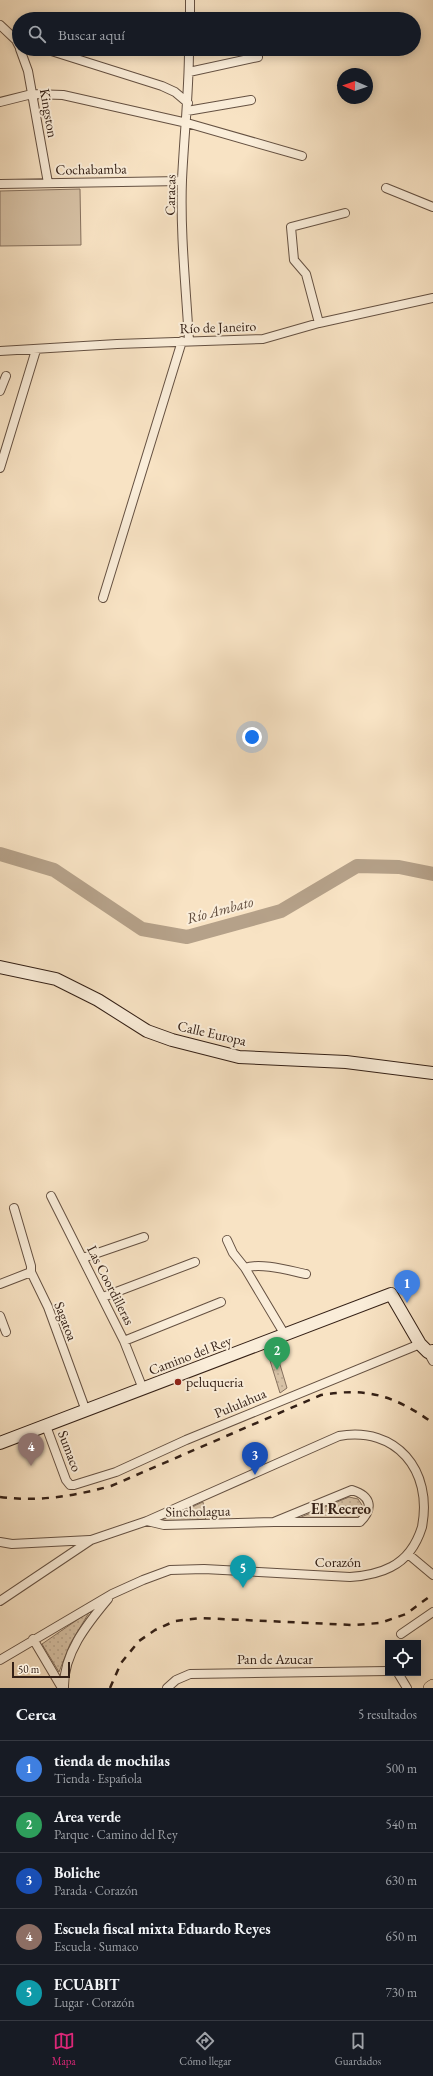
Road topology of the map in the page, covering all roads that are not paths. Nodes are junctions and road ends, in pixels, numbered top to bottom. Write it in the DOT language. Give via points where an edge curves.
graph roads {
  1 [pos="190,0"];
  2 [pos="190,12"];
  3 [pos="0,25"];
  4 [pos="12,36"];
  5 [pos="23,56"];
  6 [pos="67,56"];
  7 [pos="189,56"];
  8 [pos="258,57"];
  9 [pos="189,72"];
  10 [pos="32,94"];
  11 [pos="251,100"];
  12 [pos="0,102"];
  13 [pos="188,107"];
  14 [pos="187,123"];
  15 [pos="302,156"];
  16 [pos="182,180"];
  17 [pos="48,183"];
  18 [pos="0,184"];
  19 [pos="386,188"];
  20 [pos="433,207"];
  21 [pos="345,213"];
  22 [pos="433,298"];
  23 [pos="319,323"];
  24 [pos="186,341"];
  25 [pos="36,350"];
  26 [pos="0,351"];
  27 [pos="6,376"];
  28 [pos="0,391"];
  29 [pos="0,468"];
  30 [pos="103,598"];
  31 [pos="0,968"];
  32 [pos="433,1072"];
  33 [pos="51,1196"];
  34 [pos="14,1208"];
  35 [pos="144,1237"];
  36 [pos="228,1240"];
  37 [pos="83,1258"];
  38 [pos="195,1262"];
  39 [pos="245,1268"];
  40 [pos="31,1272"];
  41 [pos="306,1274"];
  42 [pos="0,1284"];
  43 [pos="103,1297"];
  44 [pos="221,1302"];
  45 [pos="0,1316"];
  46 [pos="6,1332"];
  47 [pos="285,1335"];
  48 [pos="124,1341"];
  49 [pos="428,1352"];
  50 [pos="143,1389"];
  51 [pos="86,1411"];
  52 [pos="46,1426"];
  53 [pos="0,1443"];
  54 [pos="70,1485"];
  55 [pos="147,1521"];
  56 [pos="274,1522"];
  57 [pos="91,1540"];
  58 [pos="0,1542"];
  59 [pos="408,1554"];
  60 [pos="433,1575"];
  61 [pos="112,1594"];
  62 [pos="0,1601"];
  63 [pos="433,1612"];
  64 [pos="401,1634"];
  65 [pos="33,1639"];
  66 [pos="0,1660"];
  67 [pos="385,1671"];
  68 [pos="400,1676"];
  69 [pos="433,1686"];
  70 [pos="63,1688"];
  71 [pos="167,1688"];
  72 [pos="407,1688"];
  73 [pos="430,1688"];
  1 -- 2 [label="street"];
  3 -- 4 [label="street"];
  5 -- 10 [label="street, Kingston"];
  6 -- 13 [label="street" via="162,86 175,92"];
  7 -- 9 [label="street, Caracas"];
  8 -- 9 [label="street"];
  9 -- 13 [label="street, Caracas"];
  10 -- 12 [label="street"];
  10 -- 14 [label="street" via="63,95"];
  10 -- 17 [label="street, Kingston"];
  11 -- 13 [label="street"];
  13 -- 14 [label="street, Caracas"];
  14 -- 15 [label="street"];
  14 -- 16 [label="street, Caracas"];
  16 -- 17 [label="street, Cochabamba"];
  16 -- 24 [label="street, Caracas"];
  17 -- 18 [label="street, Cochabamba"];
  19 -- 20 [label="street"];
  21 -- 23 [label="street" via="291,227 294,260 306,274"];
  22 -- 23 [label="street, Río de Janeiro"];
  23 -- 24 [label="street, Río de Janeiro" via="263,338"];
  24 -- 25 [label="street, Río de Janeiro"];
  24 -- 30 [label="street"];
  25 -- 26 [label="street, Río de Janeiro"];
  25 -- 29 [label="street"];
  27 -- 28 [label="street"];
  31 -- 32 [label="street, Calle Europa" via="56,979 98,1000 147,1031 239,1057 346,1062"];
  33 -- 37 [label="street, Las Coordilleras"];
  34 -- 40 [label="street, Sagatoa" via="32,1266"];
  35 -- 37 [label="street"];
  36 -- 39 [label="street"];
  37 -- 43 [label="street, Las Coordilleras"];
  38 -- 43 [label="street"];
  39 -- 41 [label="street" via="275,1268"];
  39 -- 47 [label="street"];
  40 -- 42 [label="street"];
  40 -- 51 [label="street, Sagatoa" via="48,1308"];
  43 -- 48 [label="street, Las Coordilleras"];
  44 -- 48 [label="street"];
  45 -- 46 [label="street"];
  47 -- 49 [label="street, Camino del Rey" via="391,1294"];
  47 -- 50 [label="street, Camino del Rey"];
  48 -- 50 [label="street, Las Coordilleras"];
  49 -- 54 [label="street, Pululahua" via="186,1440 116,1472"];
  50 -- 51 [label="street, Camino del Rey"];
  51 -- 52 [label="street, Camino del Rey"];
  52 -- 53 [label="street, Camino del Rey"];
  52 -- 54 [label="street, Sumaco"];
  55 -- 56 [label="street, Sincholagua" via="164,1526"];
  55 -- 57 [label="street, Sincholagua"];
  55 -- 59 [label="street, Corazón" via="339,1436 364,1434 380,1437 407,1452 424,1481 428,1511 418,1541"];
  56 -- 56 [label="street, Sincholagua" via="352,1490 363,1493 369,1503 368,1514 360,1522"];
  57 -- 58 [label="street" via="12,1544"];
  57 -- 62 [label="street, Sincholagua"];
  59 -- 60 [label="street"];
  59 -- 61 [label="street, Corazón" via="392,1567 372,1575 350,1578 204,1569 170,1570"];
  61 -- 65 [label="street, Corazón"];
  61 -- 70 [label="street, Corazón" via="78,1640 64,1676"];
  63 -- 64 [label="street"];
  65 -- 66 [label="street, Corazón"];
  65 -- 70 [label="street"];
  67 -- 71 [label="street, Pan de Azucar" via="190,1674 176,1680"];
  68 -- 72 [label="street"];
  69 -- 73 [label="main road"];
}
